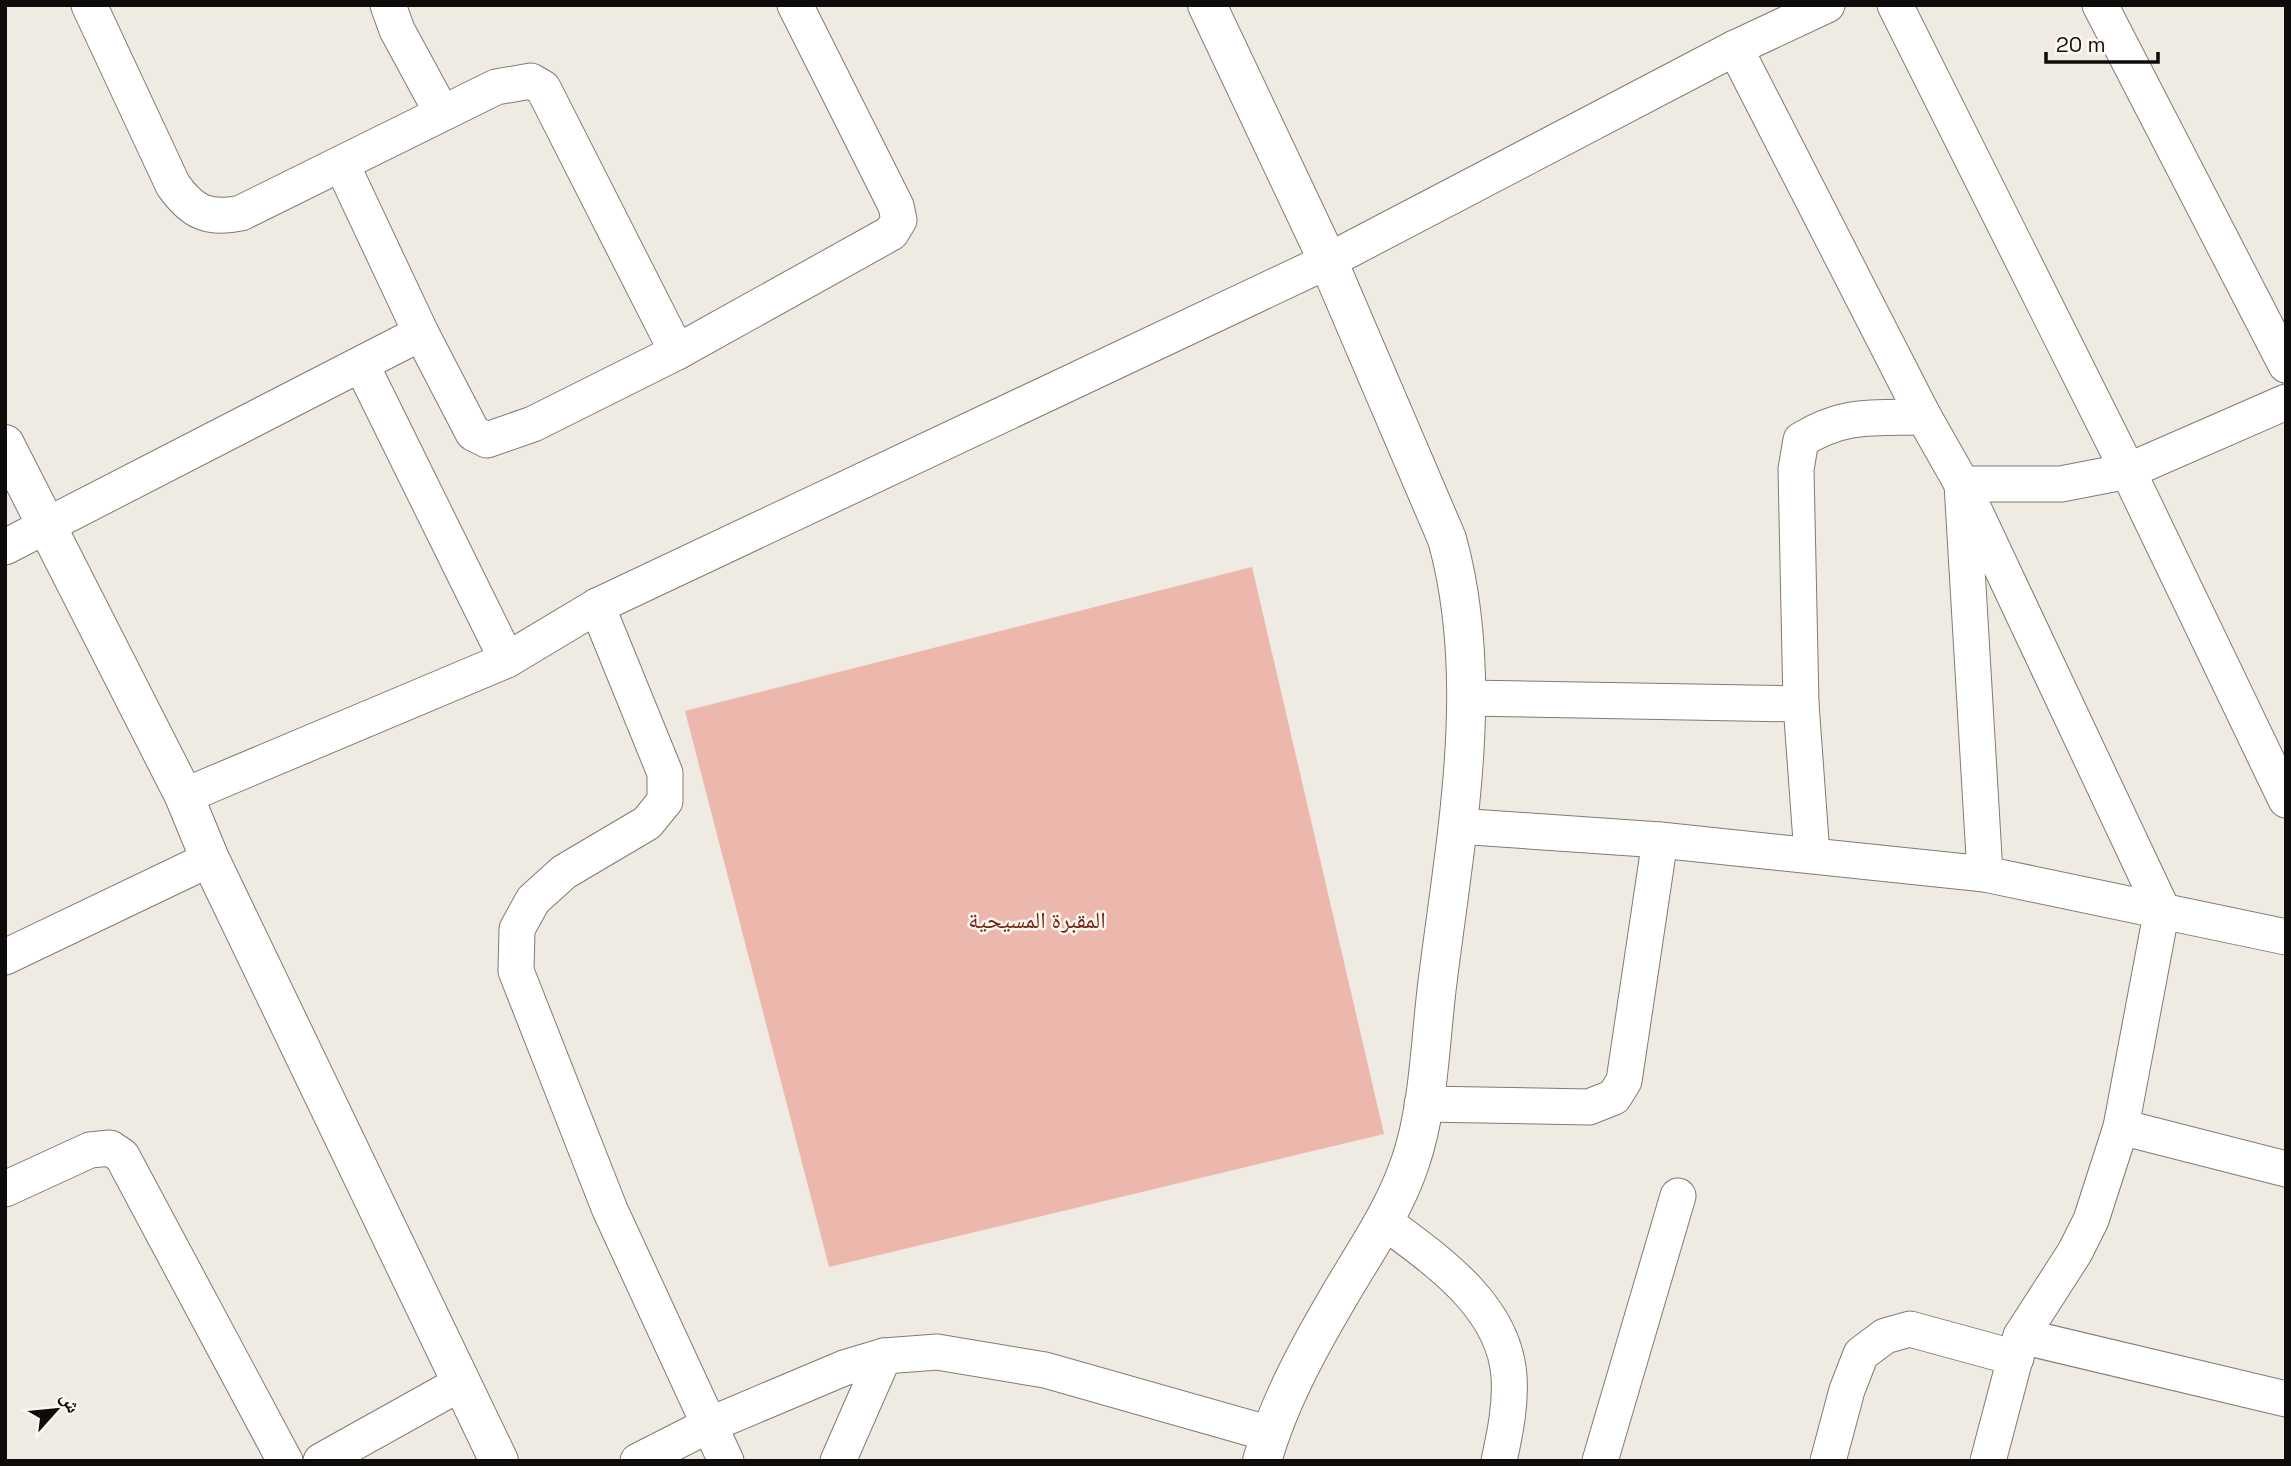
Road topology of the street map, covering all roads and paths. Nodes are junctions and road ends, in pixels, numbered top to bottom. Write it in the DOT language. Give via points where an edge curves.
graph roads {
  1 [pos="89,5"];
  2 [pos="388,5"];
  3 [pos="795,5"];
  4 [pos="1207,5"];
  5 [pos="1827,5"];
  6 [pos="1895,5"];
  7 [pos="2100,5"];
  8 [pos="1735,48"];
  9 [pos="442,113"];
  10 [pos="342,165"];
  11 [pos="1328,261"];
  12 [pos="421,333"];
  13 [pos="677,352"];
  14 [pos="2286,365"];
  15 [pos="362,366"];
  16 [pos="2286,402"];
  17 [pos="1924,417"];
  18 [pos="5,444"];
  19 [pos="2128,471"];
  20 [pos="1962,484"];
  21 [pos="46,527"];
  22 [pos="5,547"];
  23 [pos="597,606"];
  24 [pos="507,660"];
  25 [pos="1466,698"];
  26 [pos="1801,704"];
  27 [pos="184,796"];
  28 [pos="2286,800"];
  29 [pos="1457,826"];
  30 [pos="1660,840"];
  31 [pos="1812,855"];
  32 [pos="210,859"];
  33 [pos="1985,874"];
  34 [pos="2162,909"];
  35 [pos="2286,937"];
  36 [pos="5,957"];
  37 [pos="1422,1104"];
  38 [pos="2121,1127"];
  39 [pos="2286,1169"];
  40 [pos="5,1189"];
  41 [pos="1678,1196"];
  42 [pos="1385,1222"];
  43 [pos="2019,1347"];
  44 [pos="884,1356"];
  45 [pos="461,1382"];
  46 [pos="2286,1399"];
  47 [pos="709,1425"];
  48 [pos="1266,1447"];
  49 [pos="285,1461"];
  50 [pos="321,1461"];
  51 [pos="499,1461"];
  52 [pos="638,1461"];
  53 [pos="726,1461"];
  54 [pos="838,1461"];
  55 [pos="1499,1461"];
  56 [pos="1600,1461"];
  57 [pos="1828,1461"];
  58 [pos="1988,1461"];
  1 -- 10 [label="street" via="173,185 202,212 218,218 241,213"];
  2 -- 9 [label="street"];
  3 -- 13 [label="street" via="886,183 899,220 891,233 876,243"];
  4 -- 11 [label="street"];
  5 -- 8 [label="street"];
  6 -- 19 [label="street"];
  7 -- 14 [label="street"];
  8 -- 11 [label="street"];
  8 -- 17 [label="street"];
  9 -- 10 [label="street"];
  9 -- 13 [label="street" via="516,81 531,81 543,88"];
  10 -- 12 [label="street"];
  11 -- 23 [label="street"];
  11 -- 25 [label="street" via="1447,539 1460,584"];
  12 -- 13 [label="street" via="473,433 487,440 533,424"];
  12 -- 15 [label="street"];
  15 -- 21 [label="street"];
  15 -- 24 [label="street"];
  16 -- 19 [label="street"];
  17 -- 20 [label="street"];
  17 -- 26 [label="street" via="1846,419 1801,440 1796,469"];
  18 -- 21 [label="street"];
  19 -- 20 [label="street" via="2061,484"];
  19 -- 28 [label="street"];
  20 -- 33 [label="street"];
  20 -- 34 [label="street"];
  21 -- 22 [label="street"];
  21 -- 27 [label="street"];
  23 -- 24 [label="street"];
  23 -- 47 [label="street" via="666,773 666,801 647,823 564,872 533,900 517,929 516,971 610,1210"];
  24 -- 27 [label="street"];
  25 -- 26 [label="street"];
  25 -- 29 [label="street"];
  26 -- 31 [label="street"];
  27 -- 32 [label="street"];
  29 -- 30 [label="street"];
  29 -- 37 [label="street"];
  30 -- 31 [label="street"];
  30 -- 37 [label="street" via="1623,1081 1614,1097 1589,1107"];
  31 -- 33 [label="street"];
  32 -- 36 [label="street"];
  32 -- 45 [label="street"];
  33 -- 34 [label="street"];
  34 -- 35 [label="street"];
  34 -- 38 [label="street"];
  37 -- 42 [label="street" via="1410,1162"];
  38 -- 39 [label="street"];
  38 -- 43 [label="street" via="2091,1220"];
  40 -- 49 [label="street" via="90,1150 110,1147 122,1156"];
  41 -- 56 [label="street"];
  42 -- 48 [label="street" via="1337,1299"];
  42 -- 55 [label="street" via="1453,1273 1500,1342 1510,1374 1508,1422"];
  43 -- 46 [label="street"];
  43 -- 57 [label="street" via="1910,1329 1885,1336 1861,1354"];
  43 -- 58 [label="street"];
  44 -- 47 [label="street" via="844,1368"];
  44 -- 48 [label="street" via="937,1352 1045,1370"];
  44 -- 54 [label="street"];
  45 -- 50 [label="street"];
  45 -- 51 [label="street"];
  47 -- 52 [label="street"];
  47 -- 53 [label="street"];
}
